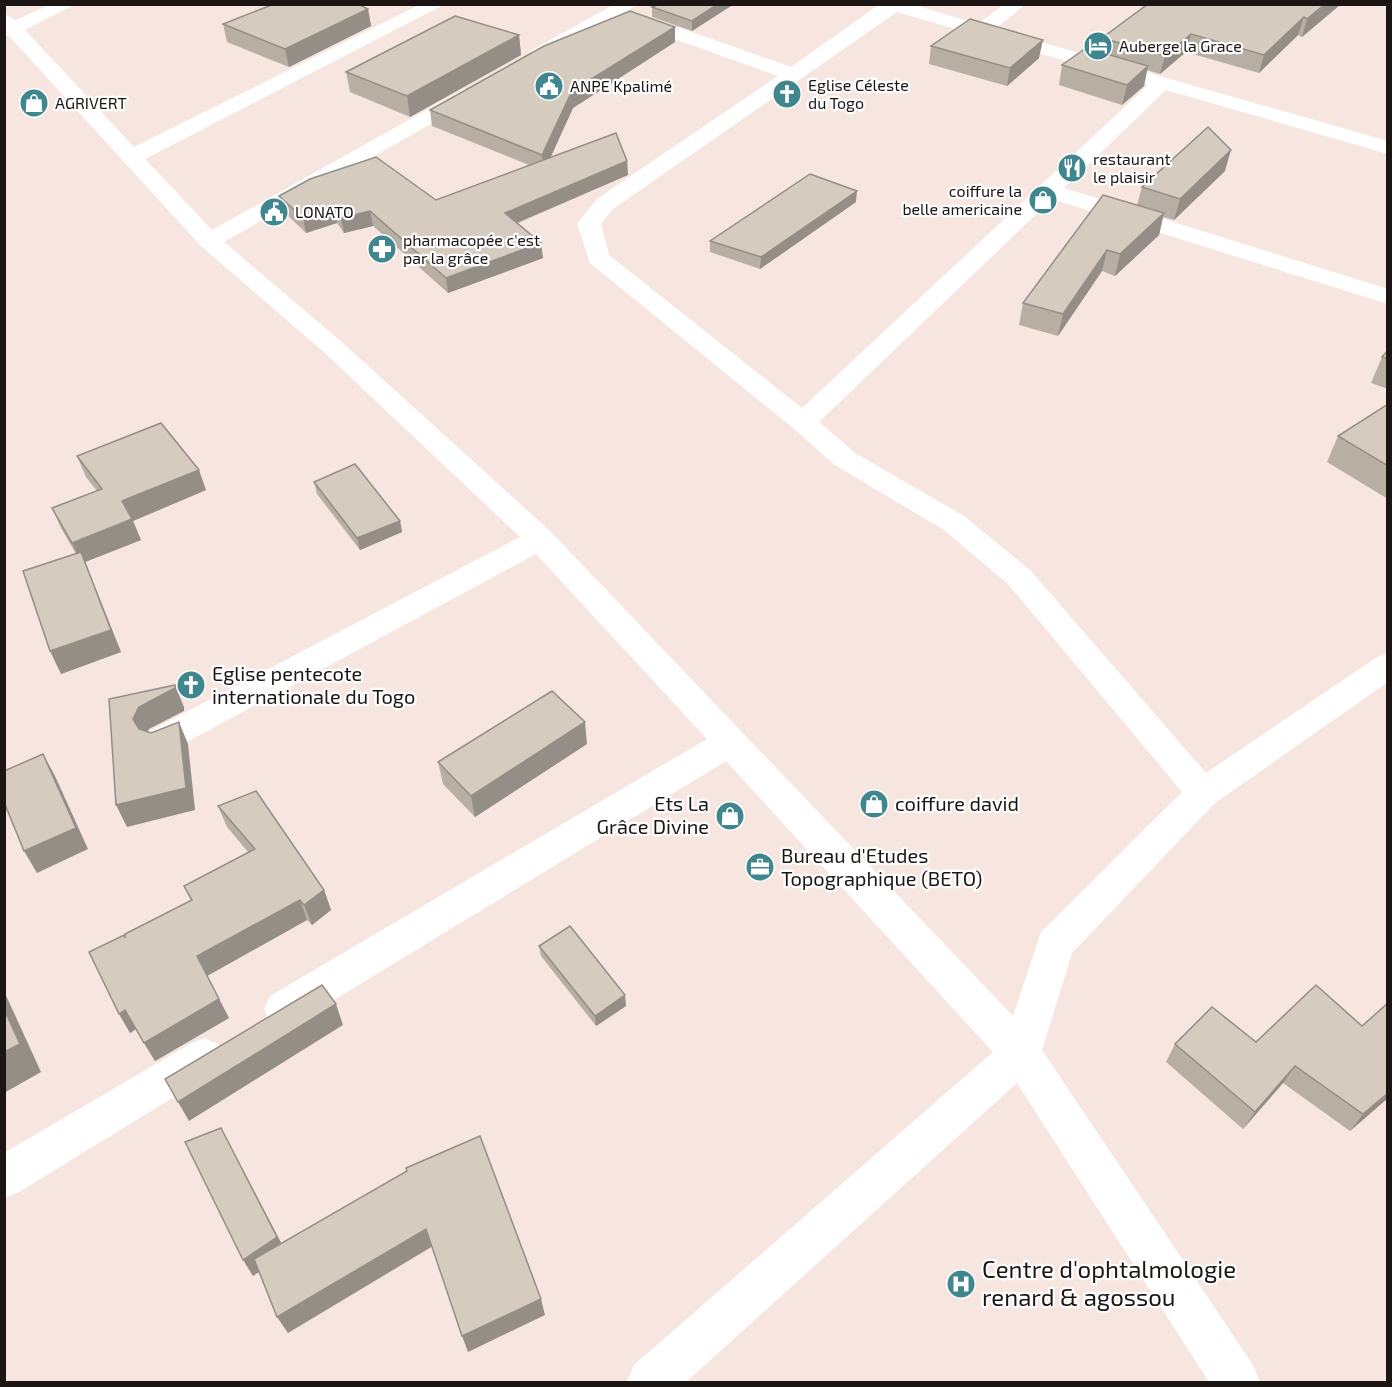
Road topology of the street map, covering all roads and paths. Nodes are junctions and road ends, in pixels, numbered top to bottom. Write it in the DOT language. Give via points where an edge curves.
graph roads {
  1 [pos="67,4"];
  2 [pos="436,4"];
  3 [pos="589,4"];
  4 [pos="1017,4"];
  5 [pos="891,5"];
  6 [pos="622,8"];
  7 [pos="7,26"];
  8 [pos="980,31"];
  9 [pos="521,64"];
  10 [pos="793,75"];
  11 [pos="490,82"];
  12 [pos="1163,82"];
  13 [pos="1388,148"];
  14 [pos="132,158"];
  15 [pos="1047,190"];
  16 [pos="210,241"];
  17 [pos="1388,297"];
  18 [pos="803,422"];
  19 [pos="540,539"];
  20 [pos="1388,665"];
  21 [pos="162,740"];
  22 [pos="730,742"];
  23 [pos="1203,793"];
  24 [pos="1021,1053"];
  25 [pos="4,1177"];
  26 [pos="651,1383"];
  27 [pos="1236,1383"];
  1 -- 7 [label="street"];
  2 -- 14 [label="street"];
  3 -- 6 [label="street"];
  4 -- 8 [label="street"];
  5 -- 8 [label="street"];
  5 -- 10 [label="street"];
  6 -- 9 [label="street"];
  6 -- 10 [label="street"];
  7 -- 14 [label="street"];
  8 -- 12 [label="street"];
  10 -- 18 [label="street" via="605,204 590,224 598,258"];
  11 -- 16 [label="street"];
  12 -- 13 [label="street"];
  12 -- 15 [label="street"];
  14 -- 16 [label="street"];
  15 -- 17 [label="street"];
  15 -- 18 [label="street"];
  16 -- 19 [label="street" via="335,349"];
  18 -- 23 [label="street" via="845,459 954,523 1019,577"];
  19 -- 21 [label="street"];
  19 -- 22 [label="street"];
  20 -- 23 [label="street"];
  22 -- 24 [label="street"];
  22 -- 25 [label="street"];
  23 -- 24 [label="street" via="1055,944"];
  24 -- 26 [label="street"];
  24 -- 27 [label="street"];
}
